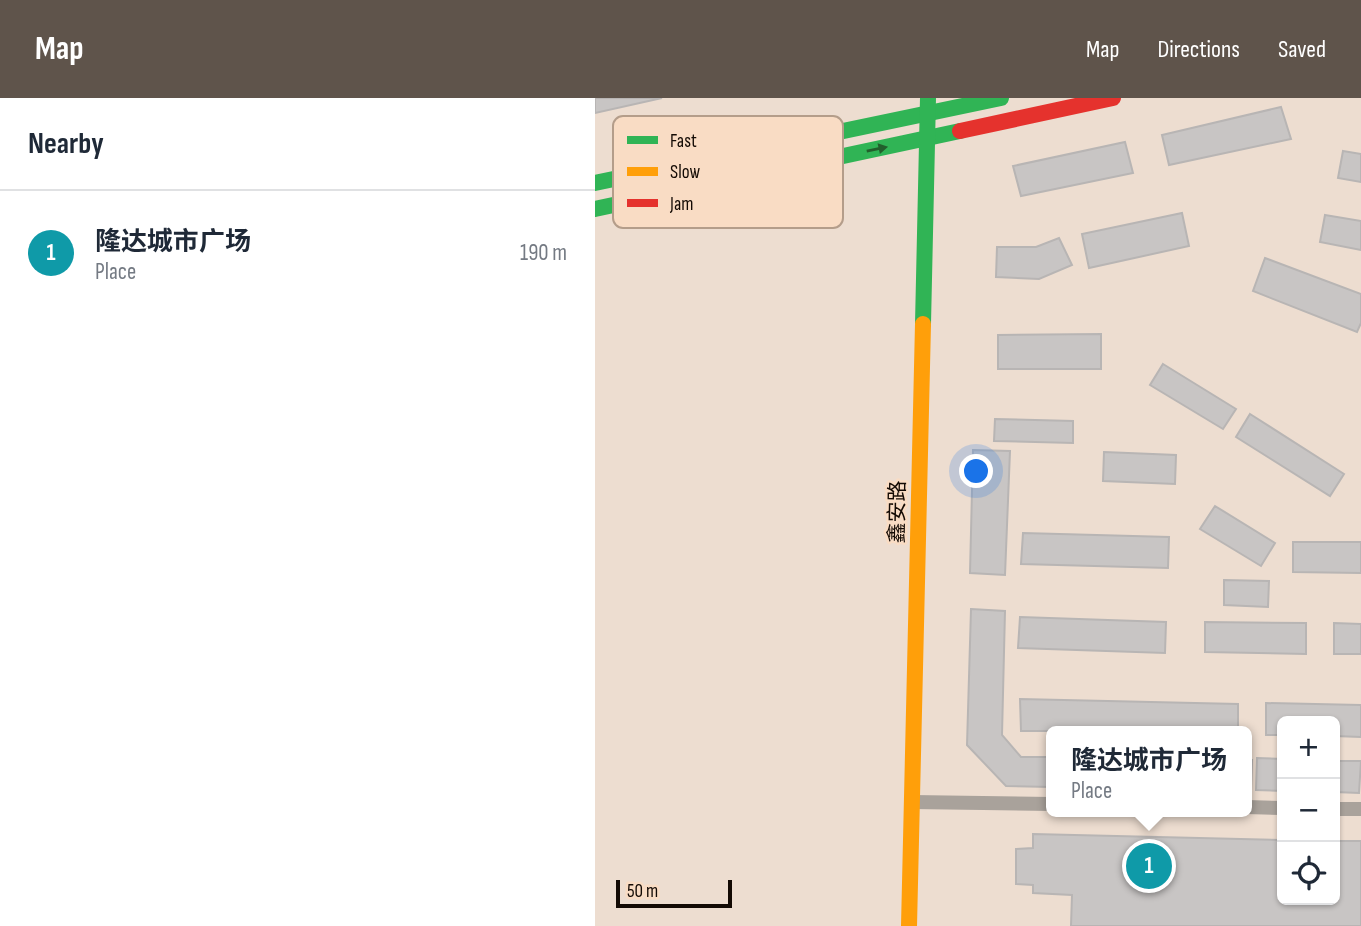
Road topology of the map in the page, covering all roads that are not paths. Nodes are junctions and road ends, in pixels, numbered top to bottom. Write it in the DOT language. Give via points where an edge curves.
graph roads {
  1 [pos="1001,98"];
  2 [pos="1113,98"];
  3 [pos="928,106"];
  4 [pos="843,126"];
  5 [pos="927,138"];
  6 [pos="843,156"];
  7 [pos="613,179"];
  8 [pos="595,183"];
  9 [pos="613,205"];
  10 [pos="595,209"];
  11 [pos="912,802"];
  12 [pos="1046,804"];
  13 [pos="1252,807"];
  14 [pos="1277,808"];
  15 [pos="1340,809"];
  16 [pos="1361,809"];
  17 [pos="909,926"];
  1 -- 3 [label="street"];
  2 -- 5 [label="street"];
  3 -- 4 [label="street"];
  3 -- 5 [label="street, 鑫安路"];
  6 -- 5 [label="street, one-way"];
  5 -- 11 [label="street, 鑫安路"];
  7 -- 8 [label="street"];
  10 -- 9 [label="street, one-way"];
  11 -- 12 [label="street"];
  11 -- 17 [label="street, 鑫安路"];
  13 -- 14 [label="street"];
  15 -- 16 [label="street"];
}
